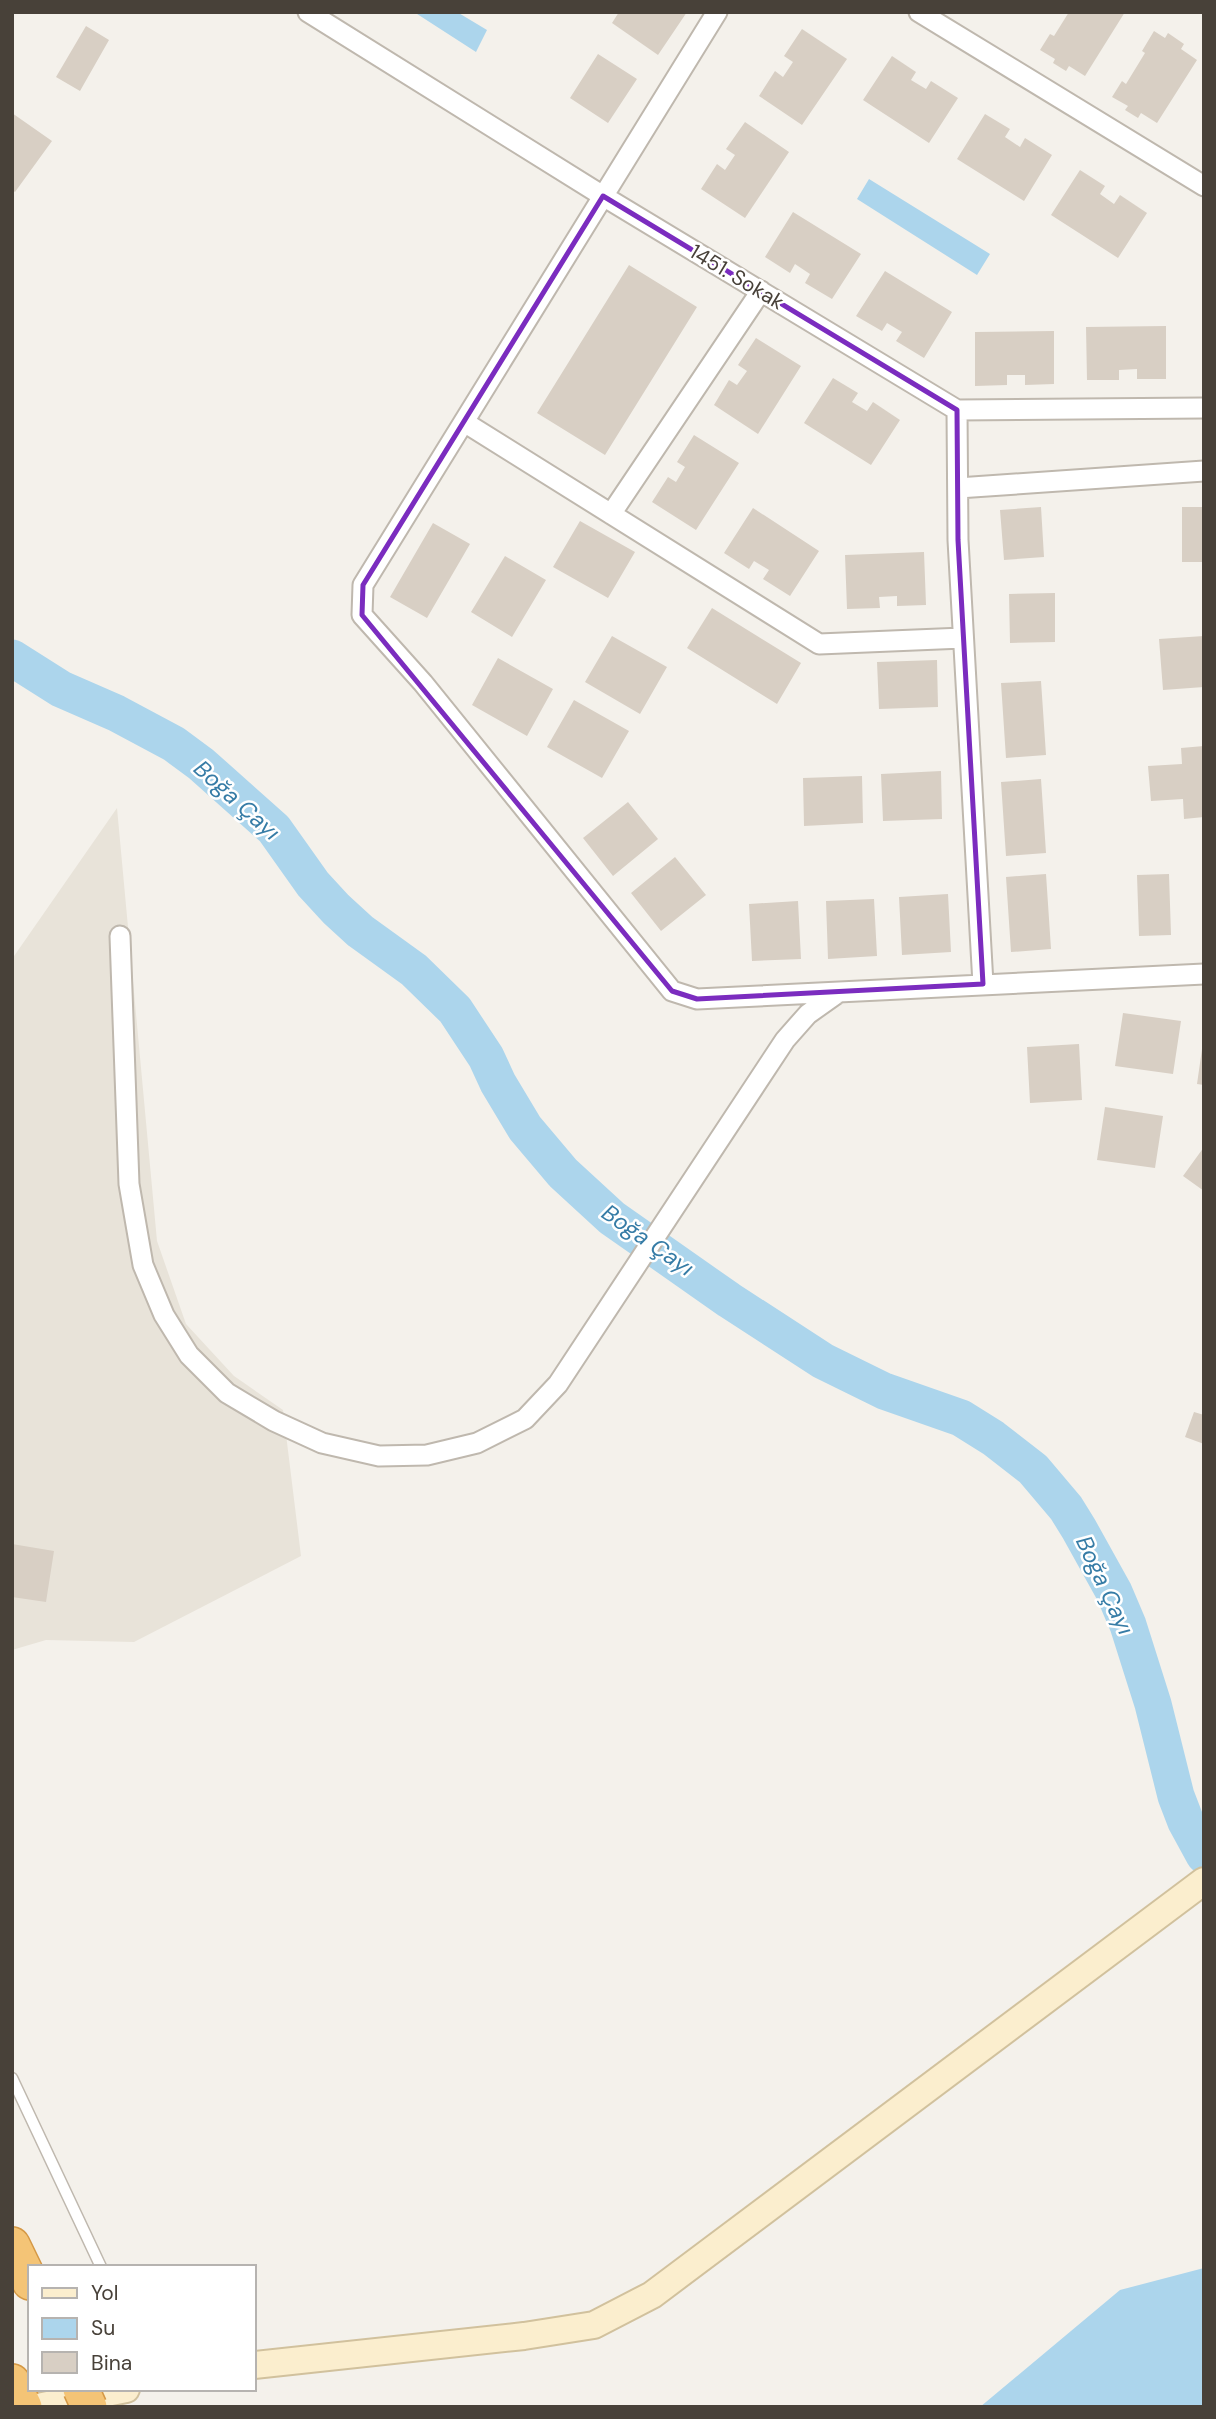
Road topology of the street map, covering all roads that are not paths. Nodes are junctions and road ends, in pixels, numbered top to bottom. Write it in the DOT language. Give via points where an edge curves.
graph roads {
  1 [pos="309,12"];
  2 [pos="717,12"];
  3 [pos="930,15"];
  4 [pos="1204,186"];
  5 [pos="603,196"];
  6 [pos="761,291"];
  7 [pos="1204,408"];
  8 [pos="957,410"];
  9 [pos="464,422"];
  10 [pos="1204,471"];
  11 [pos="958,488"];
  12 [pos="611,514"];
  13 [pos="963,638"];
  14 [pos="120,936"];
  15 [pos="1204,974"];
  16 [pos="983,984"];
  17 [pos="840,991"];
  18 [pos="1198,1885"];
  19 [pos="12,2078"];
  20 [pos="12,2245"];
  21 [pos="100,2265"];
  22 [pos="28,2278"];
  23 [pos="256,2365"];
  24 [pos="82,2391"];
  25 [pos="91,2391"];
  26 [pos="22,2395"];
  27 [pos="89,2407"];
  1 -- 5 [label="street, 1451. Sokak"];
  2 -- 5 [label="street"];
  3 -- 4 [label="street"];
  5 -- 6 [label="street, 1451. Sokak"];
  5 -- 9 [label="street"];
  6 -- 8 [label="street, 1451. Sokak"];
  6 -- 12 [label="street"];
  7 -- 8 [label="street"];
  8 -- 11 [label="street"];
  9 -- 12 [label="street"];
  9 -- 17 [label="street" via="363,585 362,615 423,683 672,991 697,999"];
  10 -- 11 [label="street"];
  11 -- 13 [label="street"];
  12 -- 13 [label="street" via="819,644"];
  13 -- 16 [label="street"];
  14 -- 17 [label="street" via="129,1184 143,1265 164,1315 189,1355 227,1393 323,1443 379,1456 427,1455 477,1443 524,1419 558,1384 785,1040 808,1014"];
  15 -- 16 [label="street"];
  16 -- 17 [label="street"];
  18 -- 23 [label="street" via="653,2295 594,2325"];
  19 -- 21 [label="lane"];
  20 -- 22 [label="highway"];
  24 -- 27 [label="highway, bridge"];
  25 -- 26 [label="street"];
}
